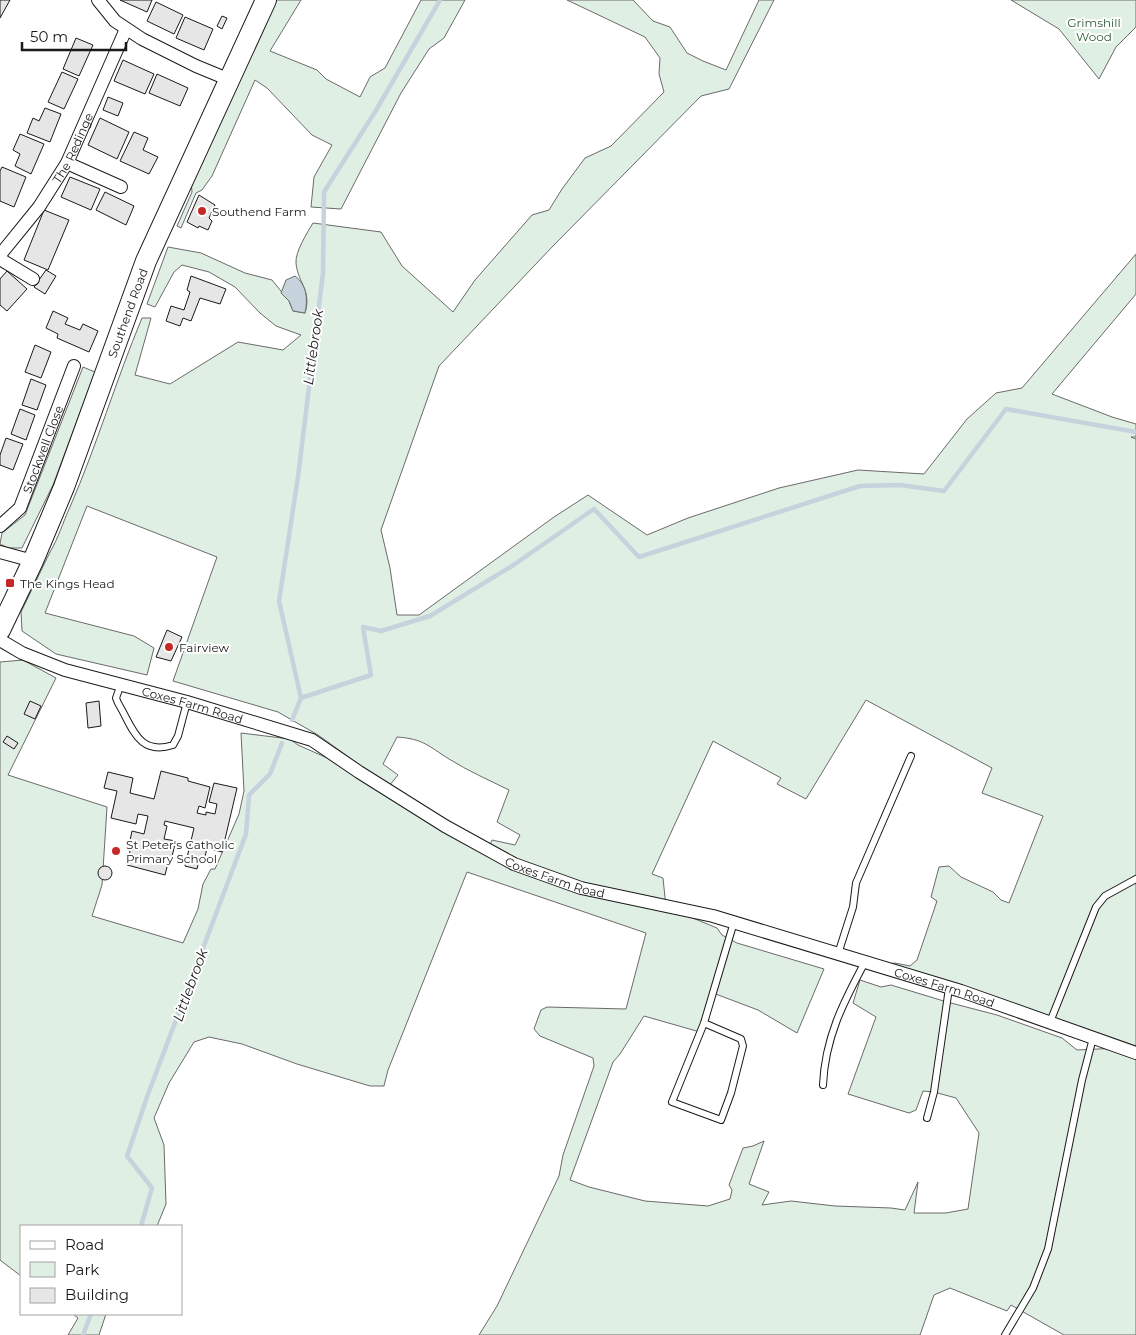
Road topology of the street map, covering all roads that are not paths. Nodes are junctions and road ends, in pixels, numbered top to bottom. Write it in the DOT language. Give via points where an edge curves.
graph roads {
  1 [pos="98,0"];
  2 [pos="266,0"];
  3 [pos="126,29"];
  4 [pos="230,80"];
  5 [pos="67,163"];
  6 [pos="121,187"];
  7 [pos="0,255"];
  8 [pos="0,259"];
  9 [pos="33,279"];
  10 [pos="74,366"];
  11 [pos="0,526"];
  12 [pos="0,552"];
  13 [pos="33,561"];
  14 [pos="0,630"];
  15 [pos="0,640"];
  16 [pos="121,684"];
  17 [pos="187,702"];
  18 [pos="911,756"];
  19 [pos="1136,879"];
  20 [pos="734,922"];
  21 [pos="838,954"];
  22 [pos="865,962"];
  23 [pos="949,988"];
  24 [pos="1050,1022"];
  25 [pos="704,1023"];
  26 [pos="1093,1038"];
  27 [pos="1136,1053"];
  28 [pos="823,1085"];
  29 [pos="927,1118"];
  30 [pos="1005,1335"];
  1 -- 3 [label="street"];
  2 -- 4 [label="main road, Southend Road"];
  3 -- 4 [label="street"];
  3 -- 5 [label="street, The Redinge"];
  4 -- 13 [label="main road, Southend Road" via="146,261 64,487"];
  5 -- 6 [label="street"];
  5 -- 7 [label="street, The Redinge" via="39,207"];
  8 -- 9 [label="street"];
  10 -- 11 [label="street, Stockwell Close" via="20,508"];
  12 -- 13 [label="street"];
  13 -- 14 [label="main road, Southend Road"];
  15 -- 16 [label="street, Coxes Farm Road" via="22,653 65,670"];
  16 -- 17 [label="street, Coxes Farm Road"];
  16 -- 17 [label="lane" via="116,698 118,703 142,743 153,748 173,745"];
  17 -- 20 [label="street, Coxes Farm Road" via="312,740 445,826 514,864 581,888"];
  18 -- 21 [label="lane" via="856,882 853,908"];
  19 -- 24 [label="lane" via="1105,896 1096,907"];
  20 -- 21 [label="street, Coxes Farm Road"];
  20 -- 25 [label="lane"];
  21 -- 22 [label="street, Coxes Farm Road"];
  22 -- 23 [label="street, Coxes Farm Road"];
  22 -- 28 [label="lane" via="837,1020 824,1063"];
  23 -- 24 [label="street, Coxes Farm Road"];
  23 -- 29 [label="lane" via="934,1092"];
  24 -- 26 [label="street, Coxes Farm Road"];
  25 -- 25 [label="lane" via="741,1039 743,1046 721,1120 672,1102"];
  26 -- 27 [label="street, Coxes Farm Road"];
  26 -- 30 [label="lane" via="1048,1250 1033,1288"];
}
